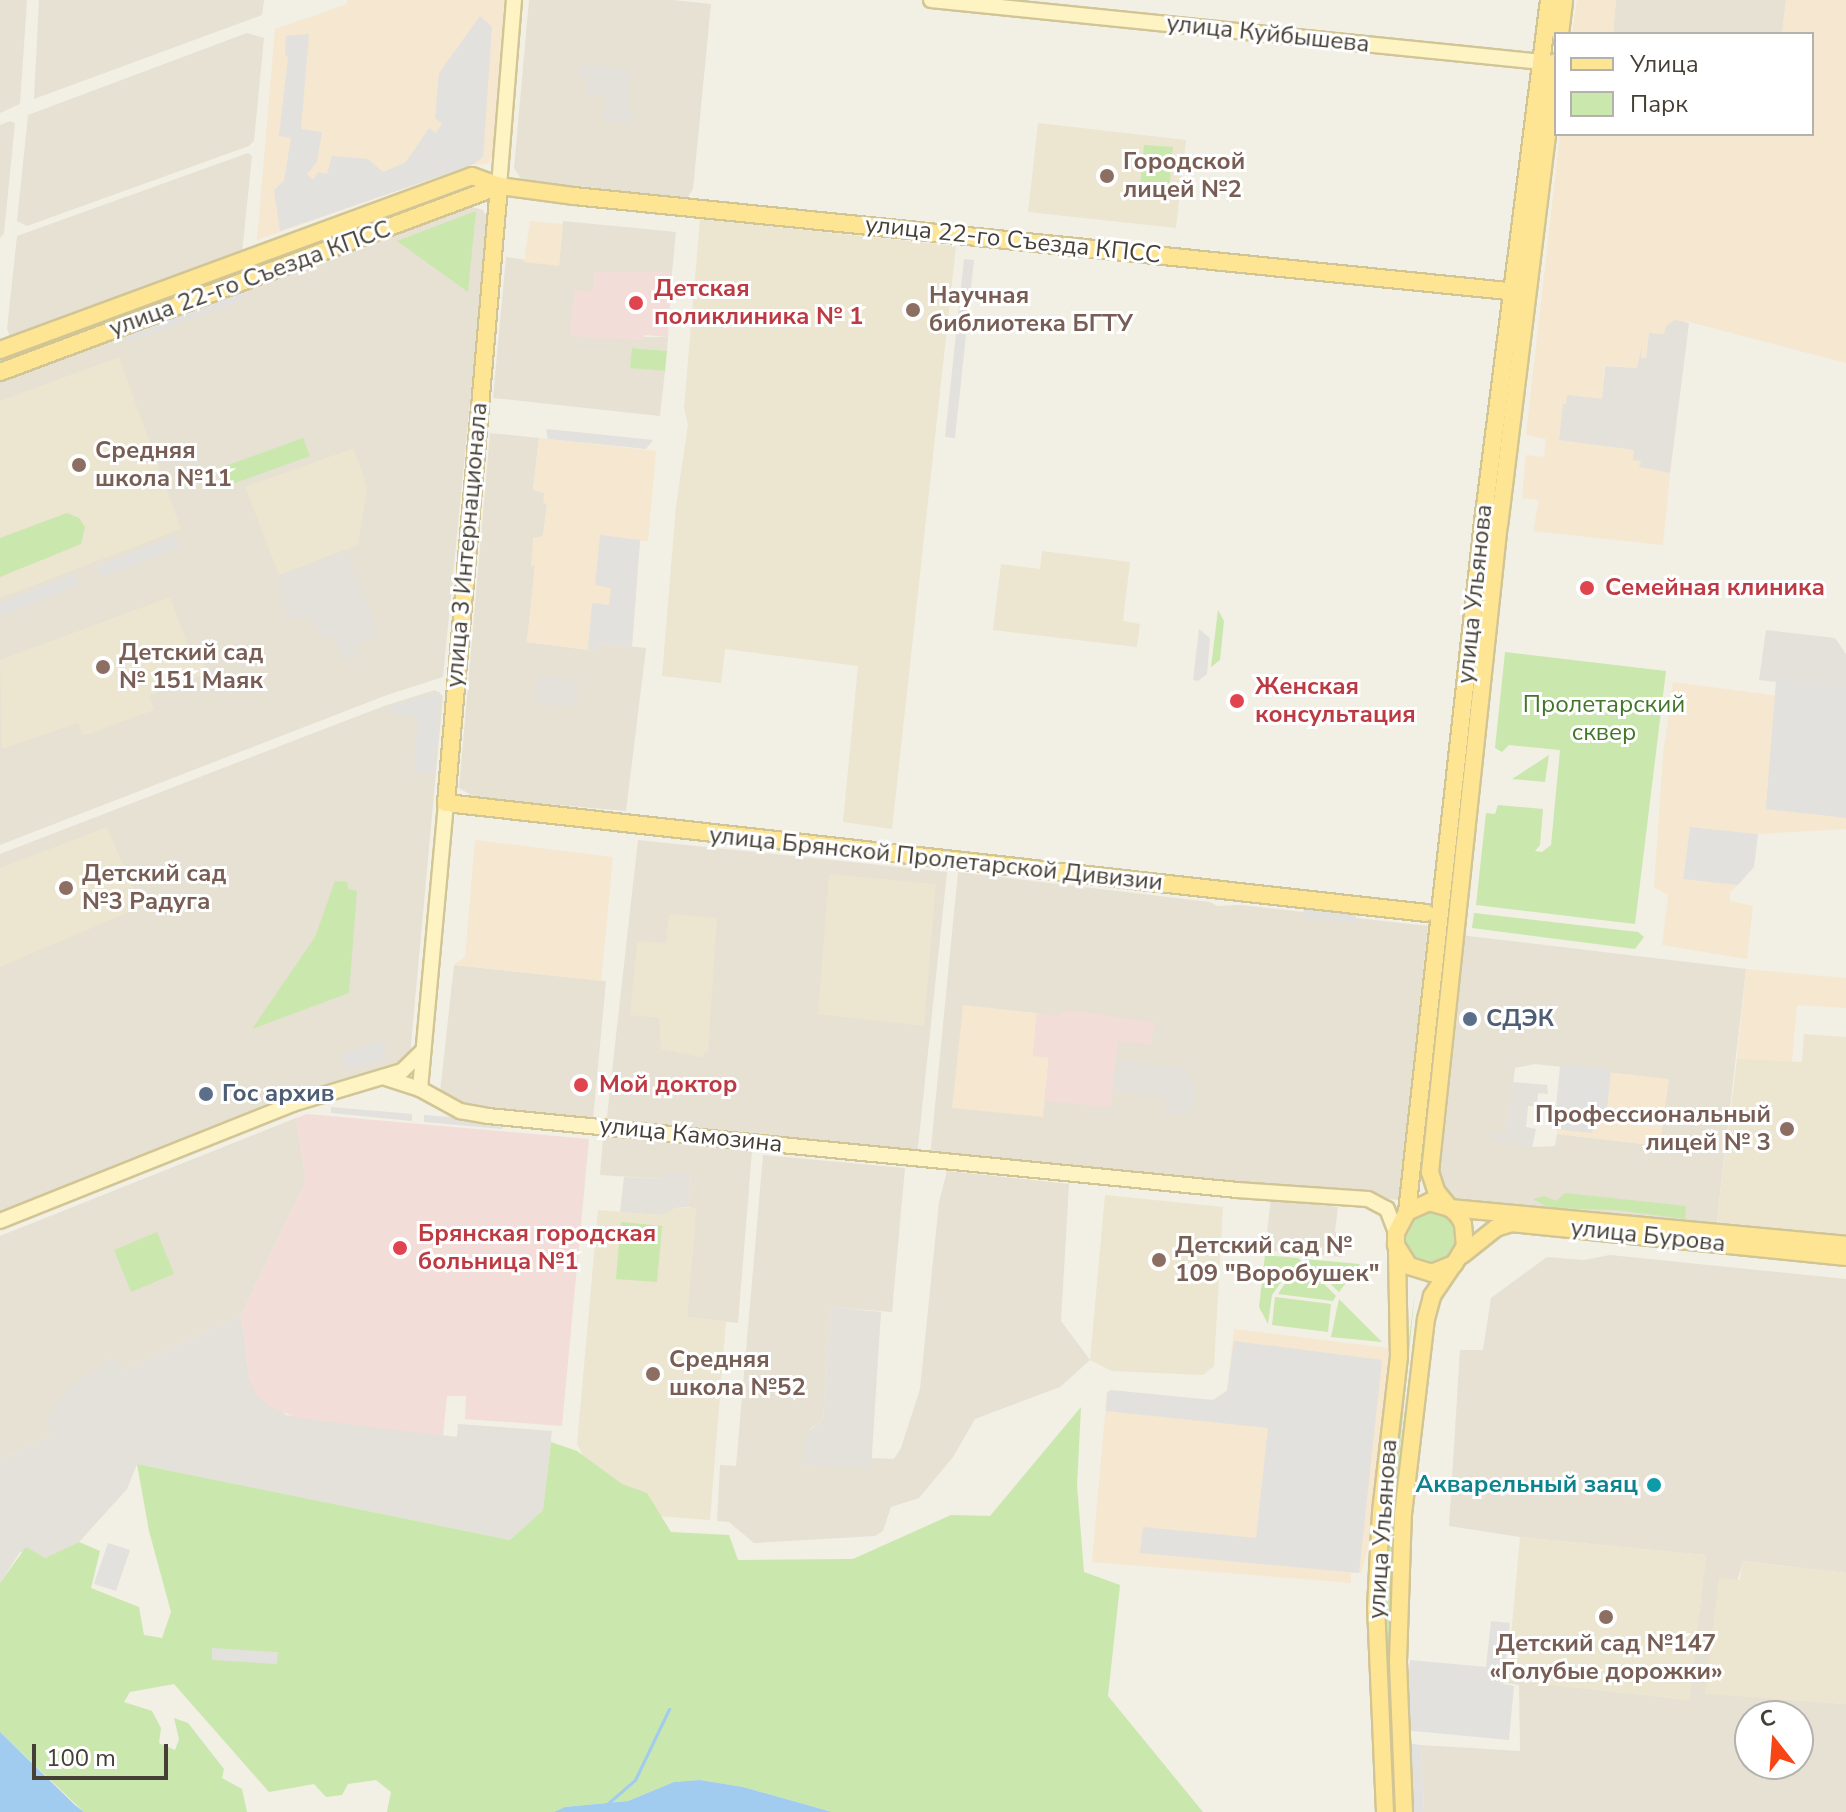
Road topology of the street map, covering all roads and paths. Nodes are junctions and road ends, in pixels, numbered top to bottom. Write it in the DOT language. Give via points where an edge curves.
graph roads {
  1 [pos="514,0"];
  2 [pos="931,0"];
  3 [pos="1549,0"];
  4 [pos="1564,0"];
  5 [pos="1560,32"];
  6 [pos="1551,63"];
  7 [pos="499,186"];
  8 [pos="249,258"];
  9 [pos="255,276"];
  10 [pos="1520,293"];
  11 [pos="0,350"];
  12 [pos="0,372"];
  13 [pos="446,803"];
  14 [pos="1426,913"];
  15 [pos="423,1051"];
  16 [pos="383,1077"];
  17 [pos="420,1089"];
  18 [pos="1450,1208"];
  19 [pos="1407,1212"];
  20 [pos="0,1221"];
  21 [pos="1396,1239"];
  22 [pos="1846,1245"];
  23 [pos="1846,1257"];
  24 [pos="1457,1260"];
  25 [pos="1385,1812"];
  26 [pos="1404,1812"];
  1 -- 7 [label="street, улица 3 Интернационала"];
  2 -- 6 [label="street, улица Куйбышева"];
  3 -- 6 [label="main road, улица Ульянова"];
  4 -- 5 [label="main road"];
  6 -- 10 [label="main road, улица Ульянова"];
  7 -- 8 [label="main road, улица 22-го Съезда КПСС" via="472,176"];
  7 -- 9 [label="main road, улица 22-го Съезда КПСС"];
  7 -- 10 [label="main road, улица 22-го Съезда КПСС"];
  7 -- 13 [label="main road, улица 3 Интернационала"];
  8 -- 9 [label="street"];
  8 -- 11 [label="main road, улица 22-го Съезда КПСС"];
  9 -- 12 [label="main road, улица 22-го Съезда КПСС"];
  10 -- 18 [label="main road, улица Ульянова" via="1430,1172"];
  10 -- 19 [label="main road, улица Ульянова" via="1481,537"];
  13 -- 14 [label="main road, улица Брянской Пролетарской Дивизии"];
  13 -- 15 [label="street, улица 3 Интернационала"];
  15 -- 16 [label="street" via="402,1071"];
  15 -- 17 [label="street, улица 3 Интернационала"];
  16 -- 17 [label="street, улица Камозина"];
  16 -- 20 [label="street" via="292,1104"];
  17 -- 21 [label="street, улица Камозина" via="460,1111 1099,1177 1368,1199 1387,1209"];
  18 -- 19 [label="main road" via="1429,1202"];
  18 -- 22 [label="main road, улица Бурова"];
  18 -- 24 [label="main road" via="1463,1224 1465,1246"];
  19 -- 21 [label="main road"];
  21 -- 24 [label="main road" via="1401,1257 1420,1271 1432,1273"];
  21 -- 25 [label="main road, улица Ульянова" via="1399,1357 1376,1608"];
  23 -- 24 [label="main road, улица Бурова" via="1511,1223 1496,1228"];
  24 -- 26 [label="main road, улица Ульянова" via="1432,1296 1426,1319 1403,1514 1398,1661"];
}
